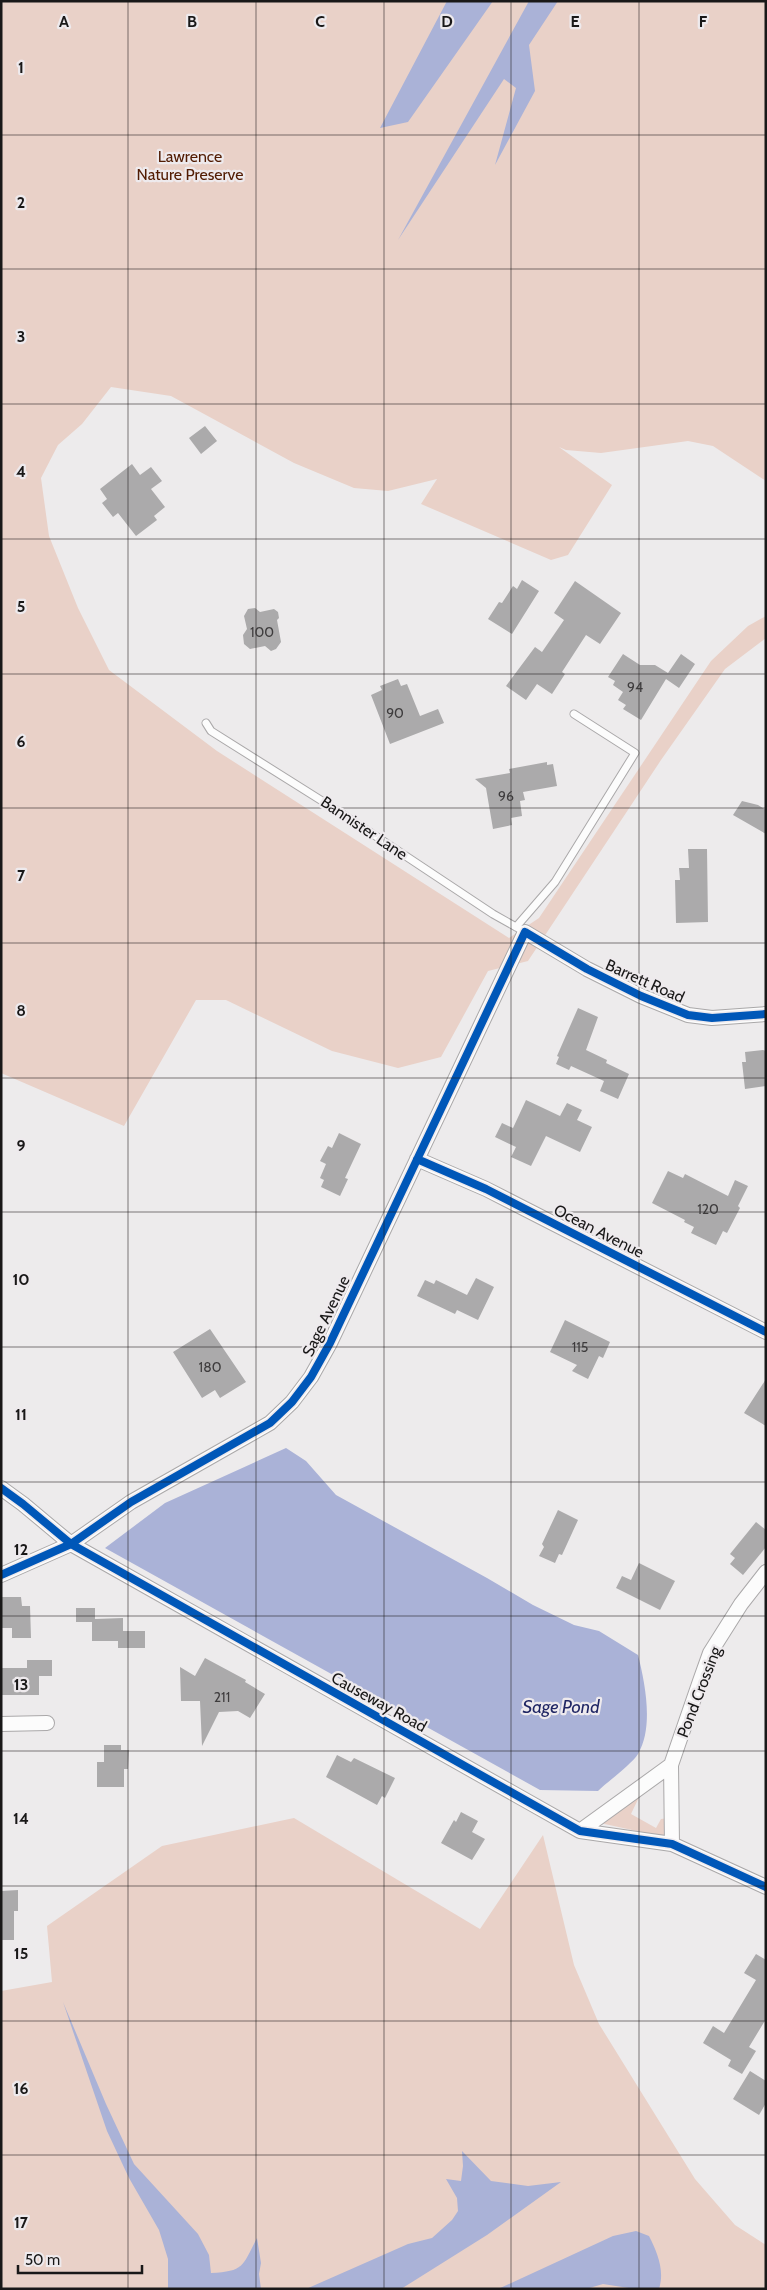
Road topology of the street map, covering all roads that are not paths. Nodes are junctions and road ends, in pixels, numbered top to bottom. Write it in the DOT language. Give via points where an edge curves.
graph roads {
  1 [pos="574,714"];
  2 [pos="206,723"];
  3 [pos="520,930"];
  4 [pos="766,1014"];
  5 [pos="417,1159"];
  6 [pos="766,1332"];
  7 [pos="1,1488"];
  8 [pos="72,1544"];
  9 [pos="766,1572"];
  10 [pos="1,1575"];
  11 [pos="47,1723"];
  12 [pos="1,1724"];
  13 [pos="671,1765"];
  14 [pos="580,1831"];
  15 [pos="672,1844"];
  16 [pos="766,1887"];
  1 -- 3 [label="lane" via="635,753 555,882"];
  2 -- 3 [label="lane, Bannister Lane" via="211,731"];
  3 -- 4 [label="street, Barrett Road" via="587,969 688,1015 712,1018"];
  3 -- 5 [label="street, Sage Avenue"];
  5 -- 6 [label="street, Ocean Avenue" via="486,1189"];
  5 -- 8 [label="street, Sage Avenue" via="330,1343 292,1402 270,1423 130,1502"];
  7 -- 8 [label="street, Causeway Road"];
  8 -- 10 [label="street, Sage Avenue"];
  8 -- 14 [label="street, Causeway Road"];
  9 -- 13 [label="street, Pond Crossing" via="710,1653"];
  11 -- 12 [label="street"];
  13 -- 14 [label="street"];
  13 -- 15 [label="street, Pond Crossing"];
  14 -- 15 [label="street, Causeway Road"];
  15 -- 16 [label="street, Causeway Road"];
}
